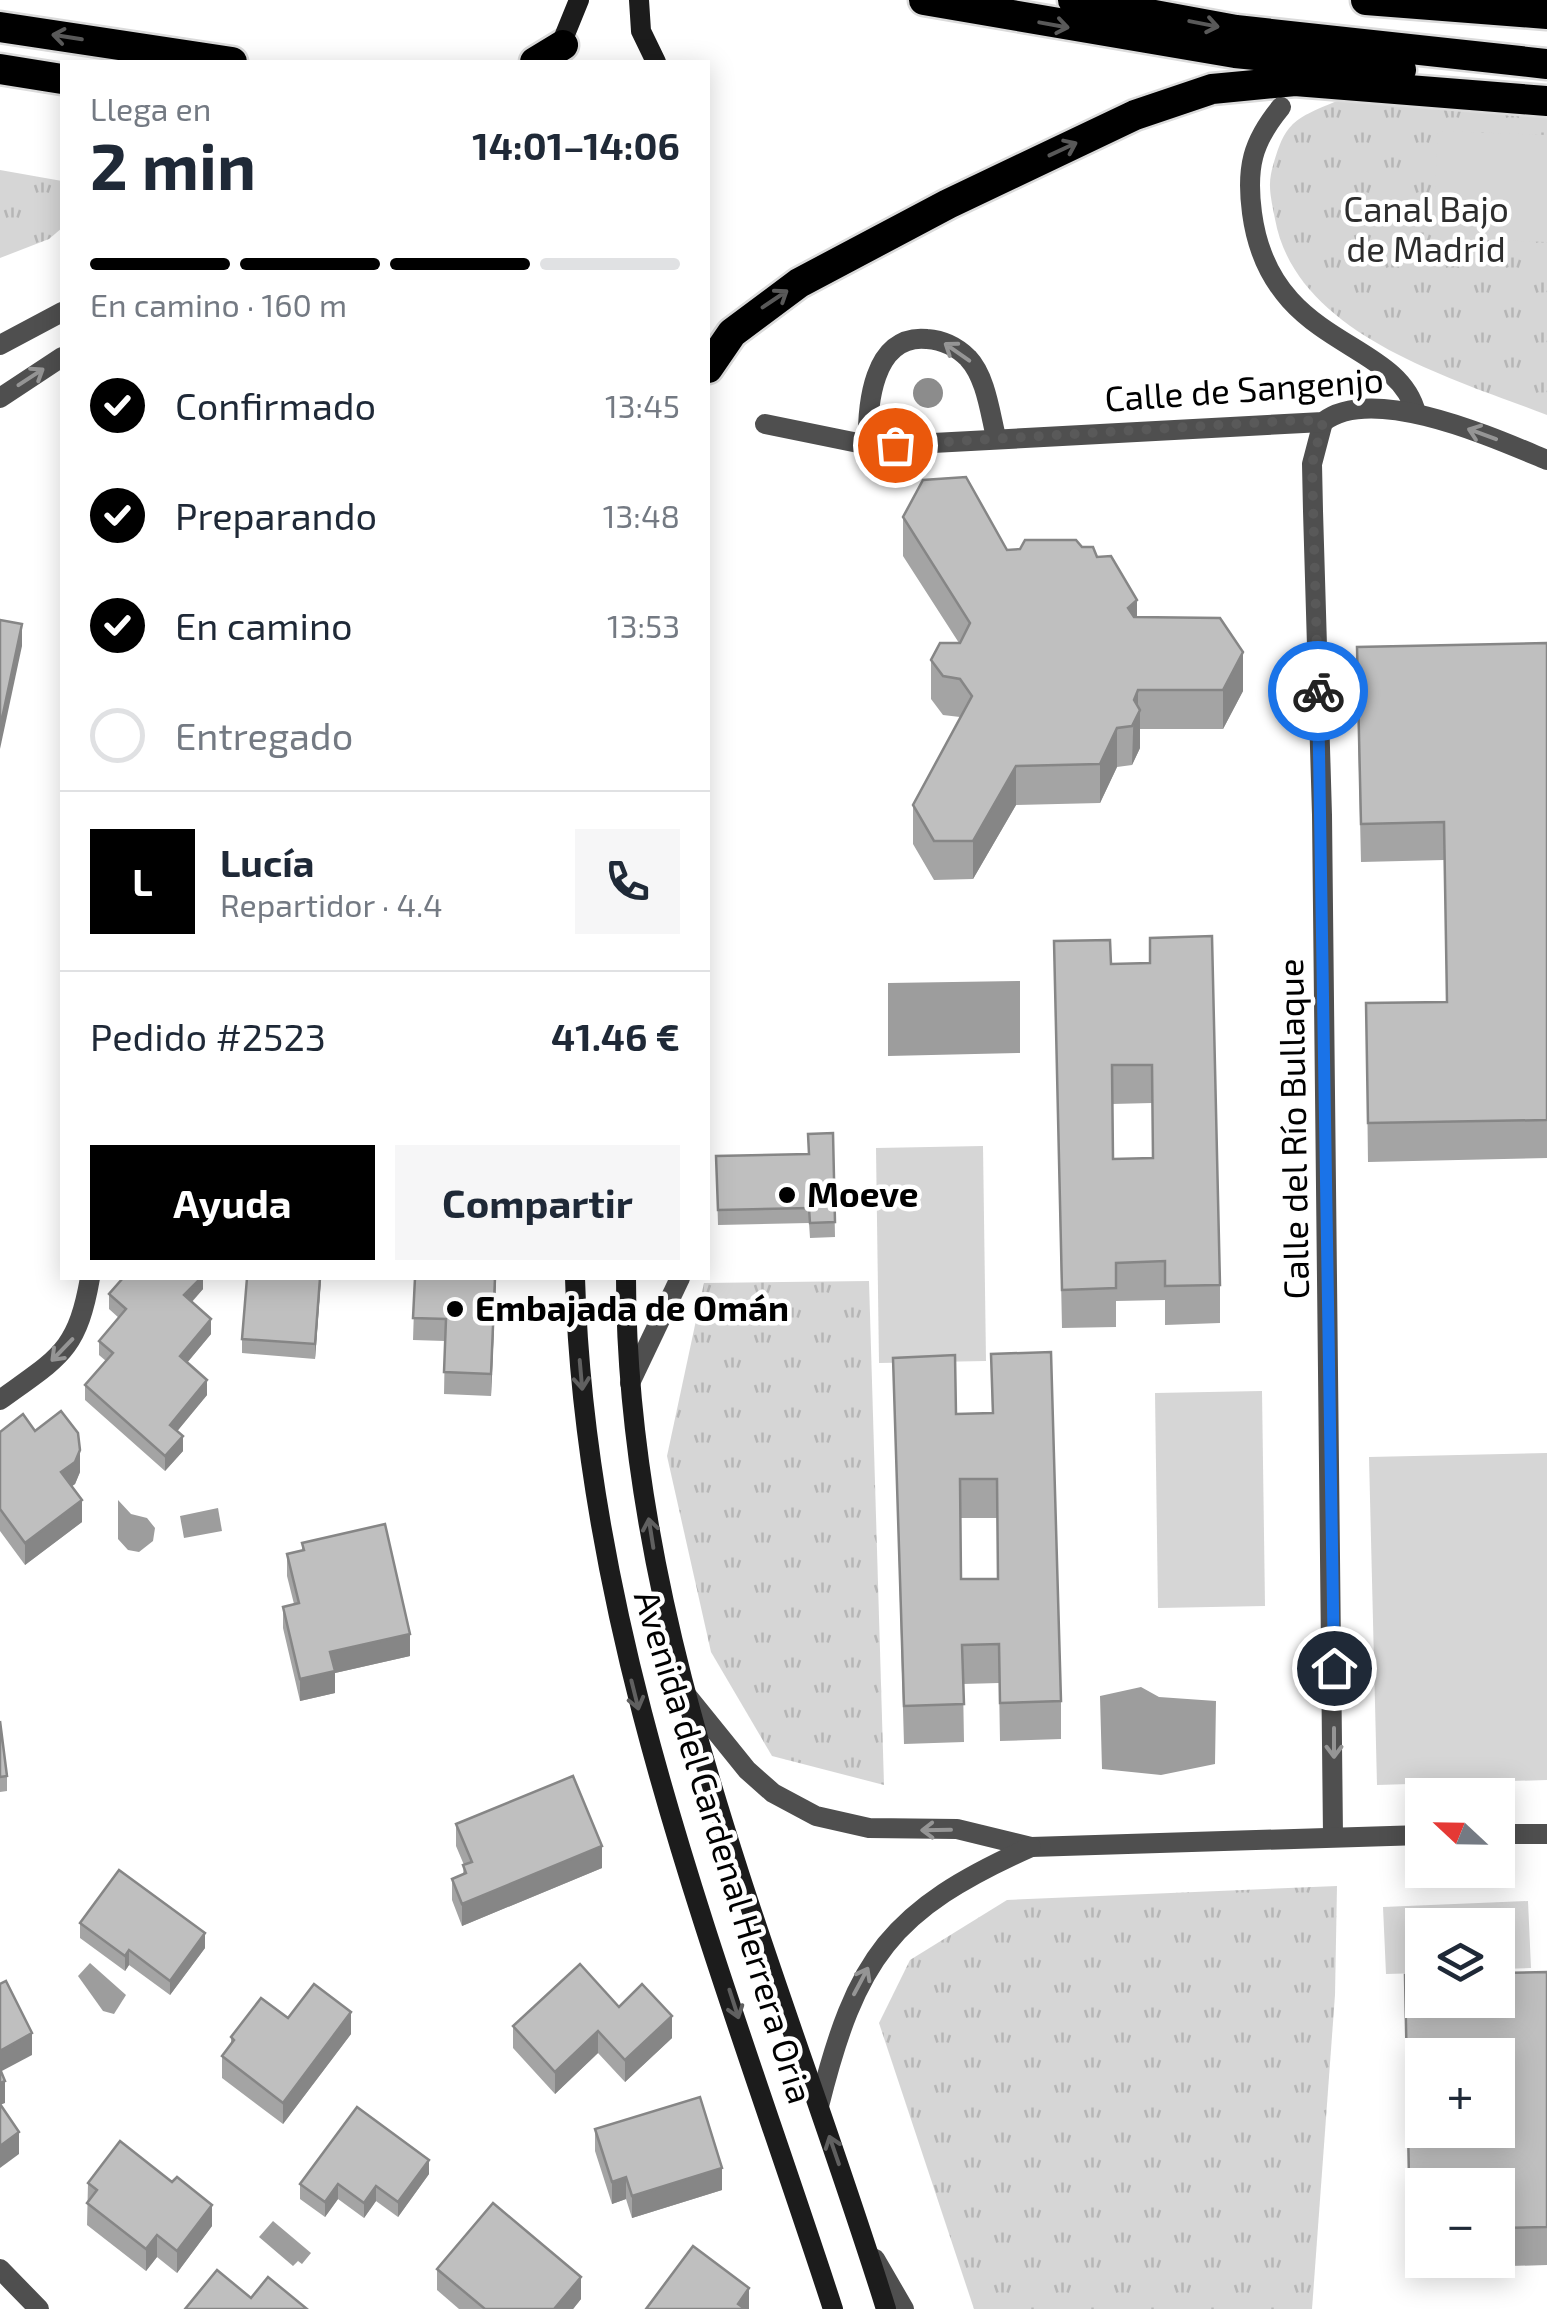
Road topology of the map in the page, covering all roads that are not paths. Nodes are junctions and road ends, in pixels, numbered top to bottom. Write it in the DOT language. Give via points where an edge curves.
graph roads {
  1 [pos="579,0"];
  2 [pos="924,0"];
  3 [pos="1073,0"];
  4 [pos="1366,0"];
  5 [pos="638,1"];
  6 [pos="1547,14"];
  7 [pos="0,28"];
  8 [pos="557,54"];
  9 [pos="218,60"];
  10 [pos="655,60"];
  11 [pos="1547,64"];
  12 [pos="0,68"];
  13 [pos="60,79"];
  14 [pos="1547,82"];
  15 [pos="1547,100"];
  16 [pos="1280,107"];
  17 [pos="60,313"];
  18 [pos="0,345"];
  19 [pos="60,358"];
  20 [pos="710,365"];
  21 [pos="0,398"];
  22 [pos="1416,413"];
  23 [pos="1323,422"];
  24 [pos="765,424"];
  25 [pos="996,437"];
  26 [pos="868,445"];
  27 [pos="1547,460"];
  28 [pos="90,1280"];
  29 [pos="575,1280"];
  30 [pos="626,1280"];
  31 [pos="679,1280"];
  32 [pos="630,1383"];
  33 [pos="0,1400"];
  34 [pos="687,1696"];
  35 [pos="1515,1834"];
  36 [pos="1547,1834"];
  37 [pos="1405,1835"];
  38 [pos="1333,1836"];
  39 [pos="1032,1848"];
  40 [pos="819,2106"];
  41 [pos="865,2242"];
  42 [pos="0,2269"];
  43 [pos="39,2309"];
  44 [pos="833,2309"];
  45 [pos="886,2309"];
  46 [pos="904,2309"];
  1 -- 8 [label="main road"];
  2 -- 14 [label="highway, one-way" via="1235,53"];
  3 -- 11 [label="highway, one-way" via="1236,30"];
  4 -- 6 [label="highway"];
  5 -- 10 [label="main road" via="641,31"];
  9 -- 7 [label="highway, one-way"];
  12 -- 13 [label="highway"];
  20 -- 15 [label="highway, one-way" via="732,333 799,284 1135,115 1212,89 1295,81"];
  16 -- 22 [label="street" via="1249,160 1255,238 1266,269 1304,316 1390,374"];
  17 -- 18 [label="street"];
  21 -- 19 [label="street, one-way"];
  22 -- 23 [label="street, Calle de Sangenjo" via="1356,412"];
  27 -- 22 [label="street, Calle de Sangenjo, one-way"];
  23 -- 25 [label="street, Calle de Sangenjo"];
  23 -- 38 [label="street, Calle del Río Bullaque, one-way" via="1312,479"];
  24 -- 26 [label="street, Calle de Sangenjo"];
  25 -- 26 [label="street, Calle de Sangenjo"];
  25 -- 26 [label="street, one-way" via="970,360 939,340 916,338 891,351 876,376 867,408"];
  28 -- 33 [label="street, one-way" via="77,1334"];
  29 -- 44 [label="main road, Avenida del Cardenal Herrera Oria, one-way" via="590,1456 625,1654"];
  30 -- 32 [label="main road, Avenida del Cardenal Herrera Oria"];
  31 -- 32 [label="street"];
  34 -- 32 [label="main road, Avenida del Cardenal Herrera Oria, one-way" via="658,1576"];
  39 -- 34 [label="street, one-way" via="957,1829 869,1828 816,1816 746,1770"];
  34 -- 40 [label="main road, Avenida del Cardenal Herrera Oria"];
  35 -- 36 [label="street"];
  37 -- 38 [label="street"];
  38 -- 39 [label="street"];
  40 -- 39 [label="street, one-way" via="848,2006 883,1946 929,1900"];
  41 -- 40 [label="main road, Avenida del Cardenal Herrera Oria, one-way"];
  41 -- 45 [label="main road, Avenida del Cardenal Herrera Oria"];
  41 -- 46 [label="street, Avenida del Cardenal Herrera Oria"];
  42 -- 43 [label="street"];
}
